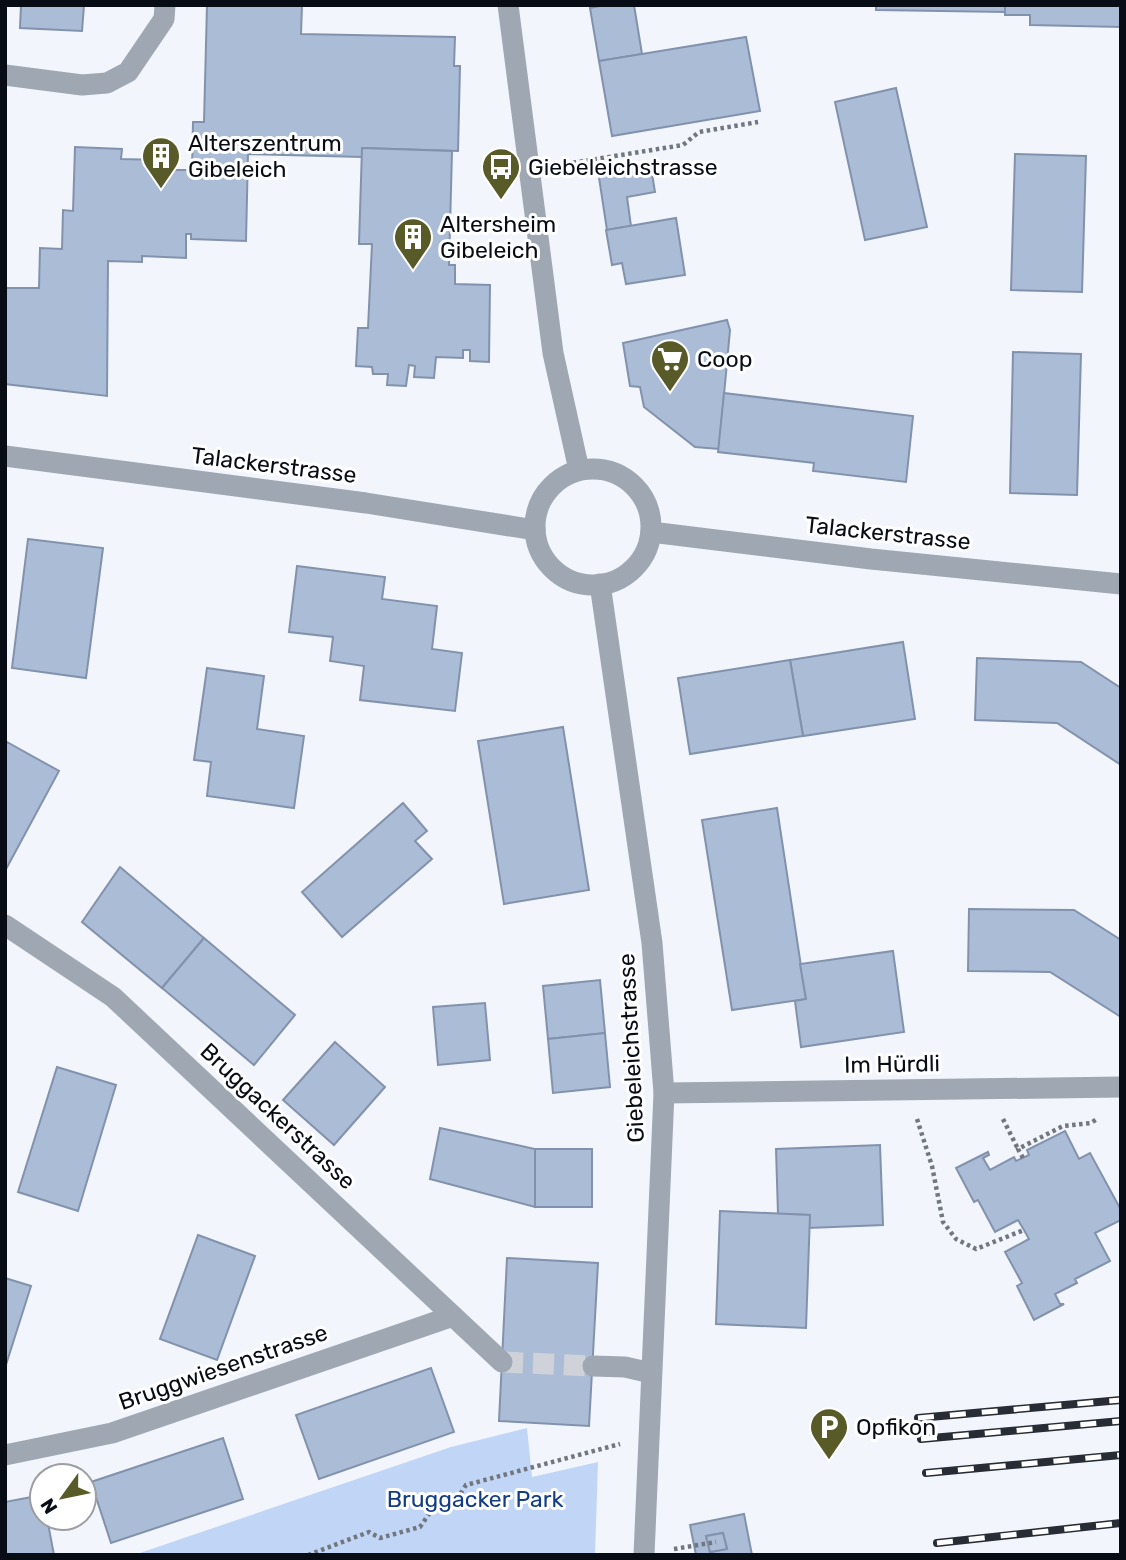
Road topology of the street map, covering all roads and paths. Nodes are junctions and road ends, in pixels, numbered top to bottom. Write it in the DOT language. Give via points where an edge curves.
graph roads {
  1 [pos="165,5"];
  2 [pos="508,5"];
  3 [pos="5,75"];
  4 [pos="758,122"];
  5 [pos="559,165"];
  6 [pos="5,456"];
  7 [pos="579,470"];
  8 [pos="535,530"];
  9 [pos="651,531"];
  10 [pos="600,584"];
  11 [pos="1121,584"];
  12 [pos="5,925"];
  13 [pos="1121,1087"];
  14 [pos="664,1093"];
  15 [pos="1098,1108"];
  16 [pos="998,1109"];
  17 [pos="914,1110"];
  18 [pos="1018,1149"];
  19 [pos="1023,1158"];
  20 [pos="1024,1230"];
  21 [pos="453,1316"];
  22 [pos="502,1362"];
  23 [pos="593,1366"];
  24 [pos="651,1373"];
  25 [pos="621,1444"];
  26 [pos="5,1455"];
  27 [pos="716,1542"];
  28 [pos="666,1550"];
  29 [pos="308,1555"];
  30 [pos="644,1555"];
  1 -- 3 [label="street" via="164,19 128,72 107,83 82,85"];
  2 -- 7 [label="street" via="553,353"];
  4 -- 5 [label="path" via="699,132 683,145"];
  6 -- 8 [label="street, Talackerstrasse"];
  7 -- 8 [label="street" via="546,492 537,510"];
  7 -- 9 [label="street" via="615,473 631,483 646,505"];
  8 -- 10 [label="street" via="539,549 563,577 581,584"];
  9 -- 10 [label="street" via="640,561 629,572"];
  9 -- 11 [label="street, Talackerstrasse"];
  10 -- 14 [label="street, Giebeleichstrasse" via="652,943"];
  12 -- 21 [label="street, Bruggackerstrasse" via="113,997"];
  13 -- 14 [label="street, Im Hürdli"];
  14 -- 24 [label="street, Giebeleichstrasse"];
  15 -- 18 [label="path" via="1098,1118 1091,1123 1063,1126"];
  16 -- 18 [label="path"];
  17 -- 20 [label="path" via="948,1231 976,1249"];
  18 -- 19 [label="path"];
  21 -- 22 [label="street, Bruggackerstrasse"];
  21 -- 26 [label="street, Bruggwiesenstrasse" via="112,1433"];
  23 -- 24 [label="street"];
  24 -- 30 [label="street, Giebeleichstrasse"];
  25 -- 29 [label="path" via="466,1485 454,1504 431,1511 420,1527 380,1538 369,1532"];
  27 -- 28 [label="path"];
}
